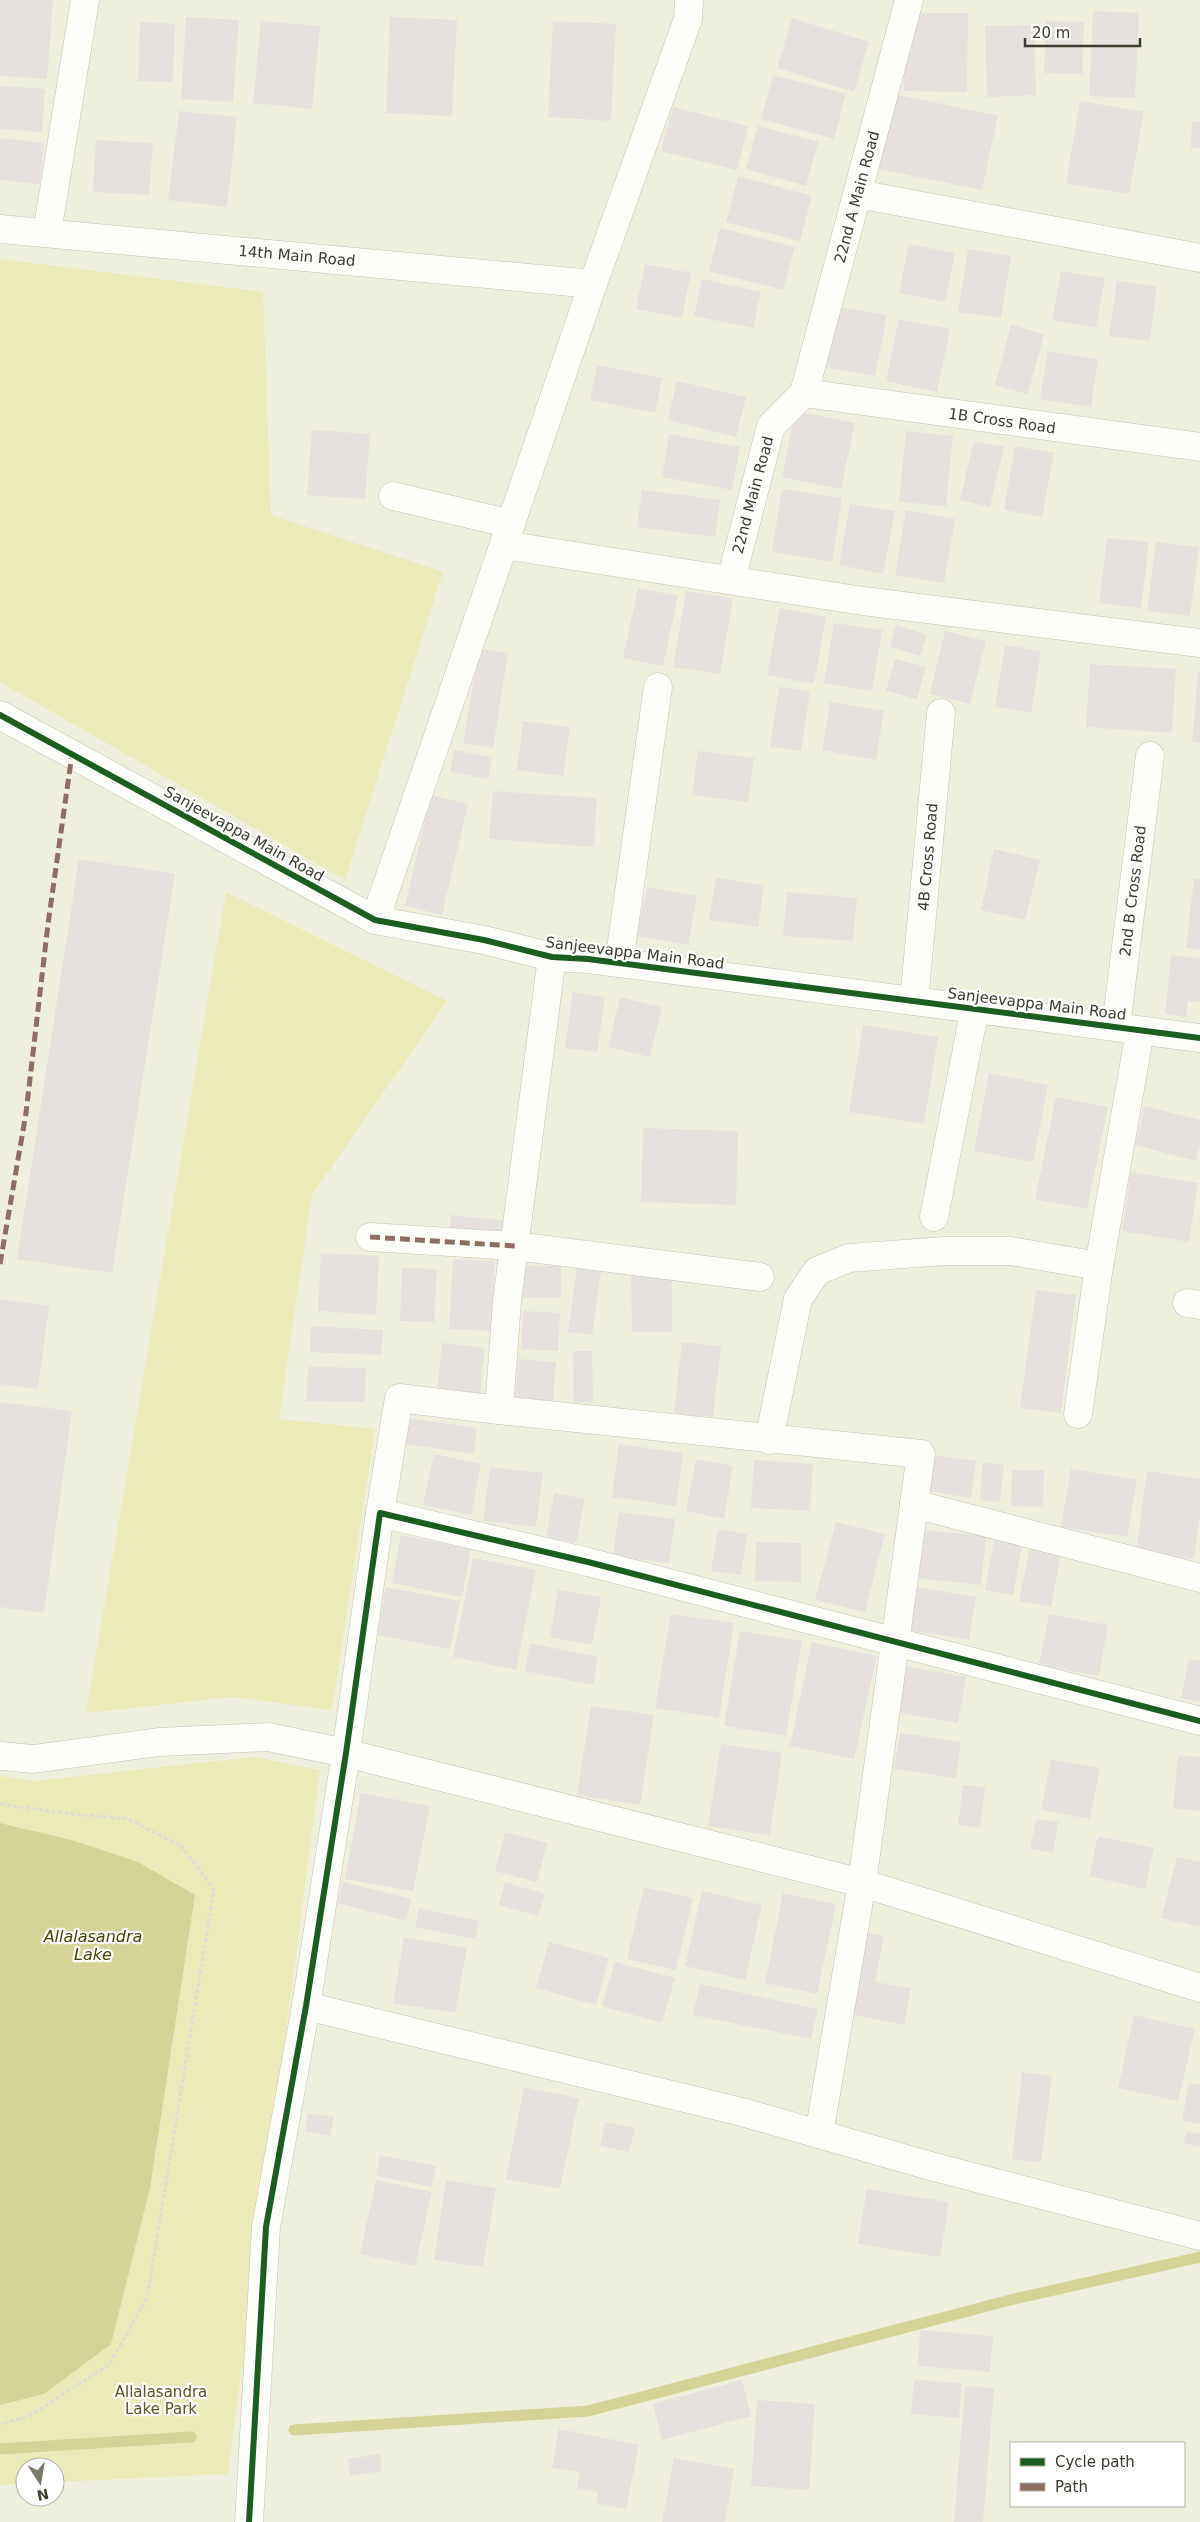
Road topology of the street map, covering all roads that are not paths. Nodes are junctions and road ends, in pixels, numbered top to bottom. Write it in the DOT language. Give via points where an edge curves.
graph roads {
  1 [pos="85,0"];
  2 [pos="689,0"];
  3 [pos="909,0"];
  4 [pos="858,194"];
  5 [pos="0,229"];
  6 [pos="47,233"];
  7 [pos="1200,258"];
  8 [pos="593,284"];
  9 [pos="804,393"];
  10 [pos="1200,447"];
  11 [pos="393,496"];
  12 [pos="507,534"];
  13 [pos="731,580"];
  14 [pos="1200,643"];
  15 [pos="658,688"];
  16 [pos="0,714"];
  17 [pos="941,714"];
  18 [pos="1150,756"];
  19 [pos="375,920"];
  20 [pos="552,957"];
  21 [pos="619,963"];
  22 [pos="914,1000"];
  23 [pos="975,1008"];
  24 [pos="1128,1028"];
  25 [pos="1200,1038"];
  26 [pos="934,1217"];
  27 [pos="370,1237"];
  28 [pos="514,1246"];
  29 [pos="1099,1266"];
  30 [pos="760,1277"];
  31 [pos="499,1410"];
  32 [pos="1078,1414"];
  33 [pos="769,1440"];
  34 [pos="914,1504"];
  35 [pos="380,1513"];
  36 [pos="1200,1578"];
  37 [pos="895,1642"];
  38 [pos="1200,1721"];
  39 [pos="346,1753"];
  40 [pos="0,1756"];
  41 [pos="862,1883"];
  42 [pos="1200,1988"];
  43 [pos="306,2006"];
  44 [pos="819,2134"];
  45 [pos="1200,2236"];
  46 [pos="248,2522"];
  1 -- 6 [label="street"];
  2 -- 8 [label="street" via="688,19"];
  3 -- 4 [label="street, 22nd A Main Road"];
  4 -- 7 [label="street"];
  4 -- 9 [label="street, 22nd A Main Road"];
  5 -- 6 [label="street, 14th Main Road"];
  6 -- 8 [label="street, 14th Main Road"];
  8 -- 12 [label="street"];
  9 -- 10 [label="street, 1B Cross Road"];
  9 -- 13 [label="street, 22nd Main Road" via="771,426"];
  11 -- 12 [label="street"];
  12 -- 13 [label="street"];
  12 -- 19 [label="street"];
  13 -- 14 [label="street"];
  15 -- 21 [label="street"];
  16 -- 19 [label="street, Sanjeevappa Main Road"];
  17 -- 22 [label="street, 4B Cross Road"];
  18 -- 24 [label="street, 2nd B Cross Road"];
  19 -- 20 [label="street, Sanjeevappa Main Road" via="484,940"];
  20 -- 21 [label="street, Sanjeevappa Main Road"];
  20 -- 28 [label="street"];
  21 -- 22 [label="street, Sanjeevappa Main Road"];
  22 -- 23 [label="street, Sanjeevappa Main Road"];
  23 -- 24 [label="street, Sanjeevappa Main Road"];
  23 -- 26 [label="street"];
  24 -- 25 [label="street, Sanjeevappa Main Road"];
  24 -- 29 [label="street, 2nd B Cross Road"];
  27 -- 28 [label="street"];
  28 -- 30 [label="street"];
  28 -- 31 [label="street"];
  29 -- 32 [label="street, 2nd B Cross Road"];
  29 -- 33 [label="street" via="1011,1251 945,1251 849,1258 817,1271 798,1299"];
  31 -- 33 [label="street"];
  31 -- 35 [label="street" via="400,1398"];
  33 -- 34 [label="street" via="921,1454"];
  34 -- 36 [label="street"];
  34 -- 37 [label="street"];
  35 -- 37 [label="street" via="588,1562"];
  35 -- 39 [label="street"];
  37 -- 38 [label="street"];
  37 -- 41 [label="street"];
  39 -- 40 [label="street" via="268,1738 159,1742 33,1759"];
  39 -- 41 [label="street"];
  39 -- 43 [label="street"];
  41 -- 42 [label="street"];
  41 -- 44 [label="street"];
  43 -- 44 [label="street" via="742,2112"];
  43 -- 46 [label="street" via="266,2227"];
  44 -- 45 [label="street"];
}
